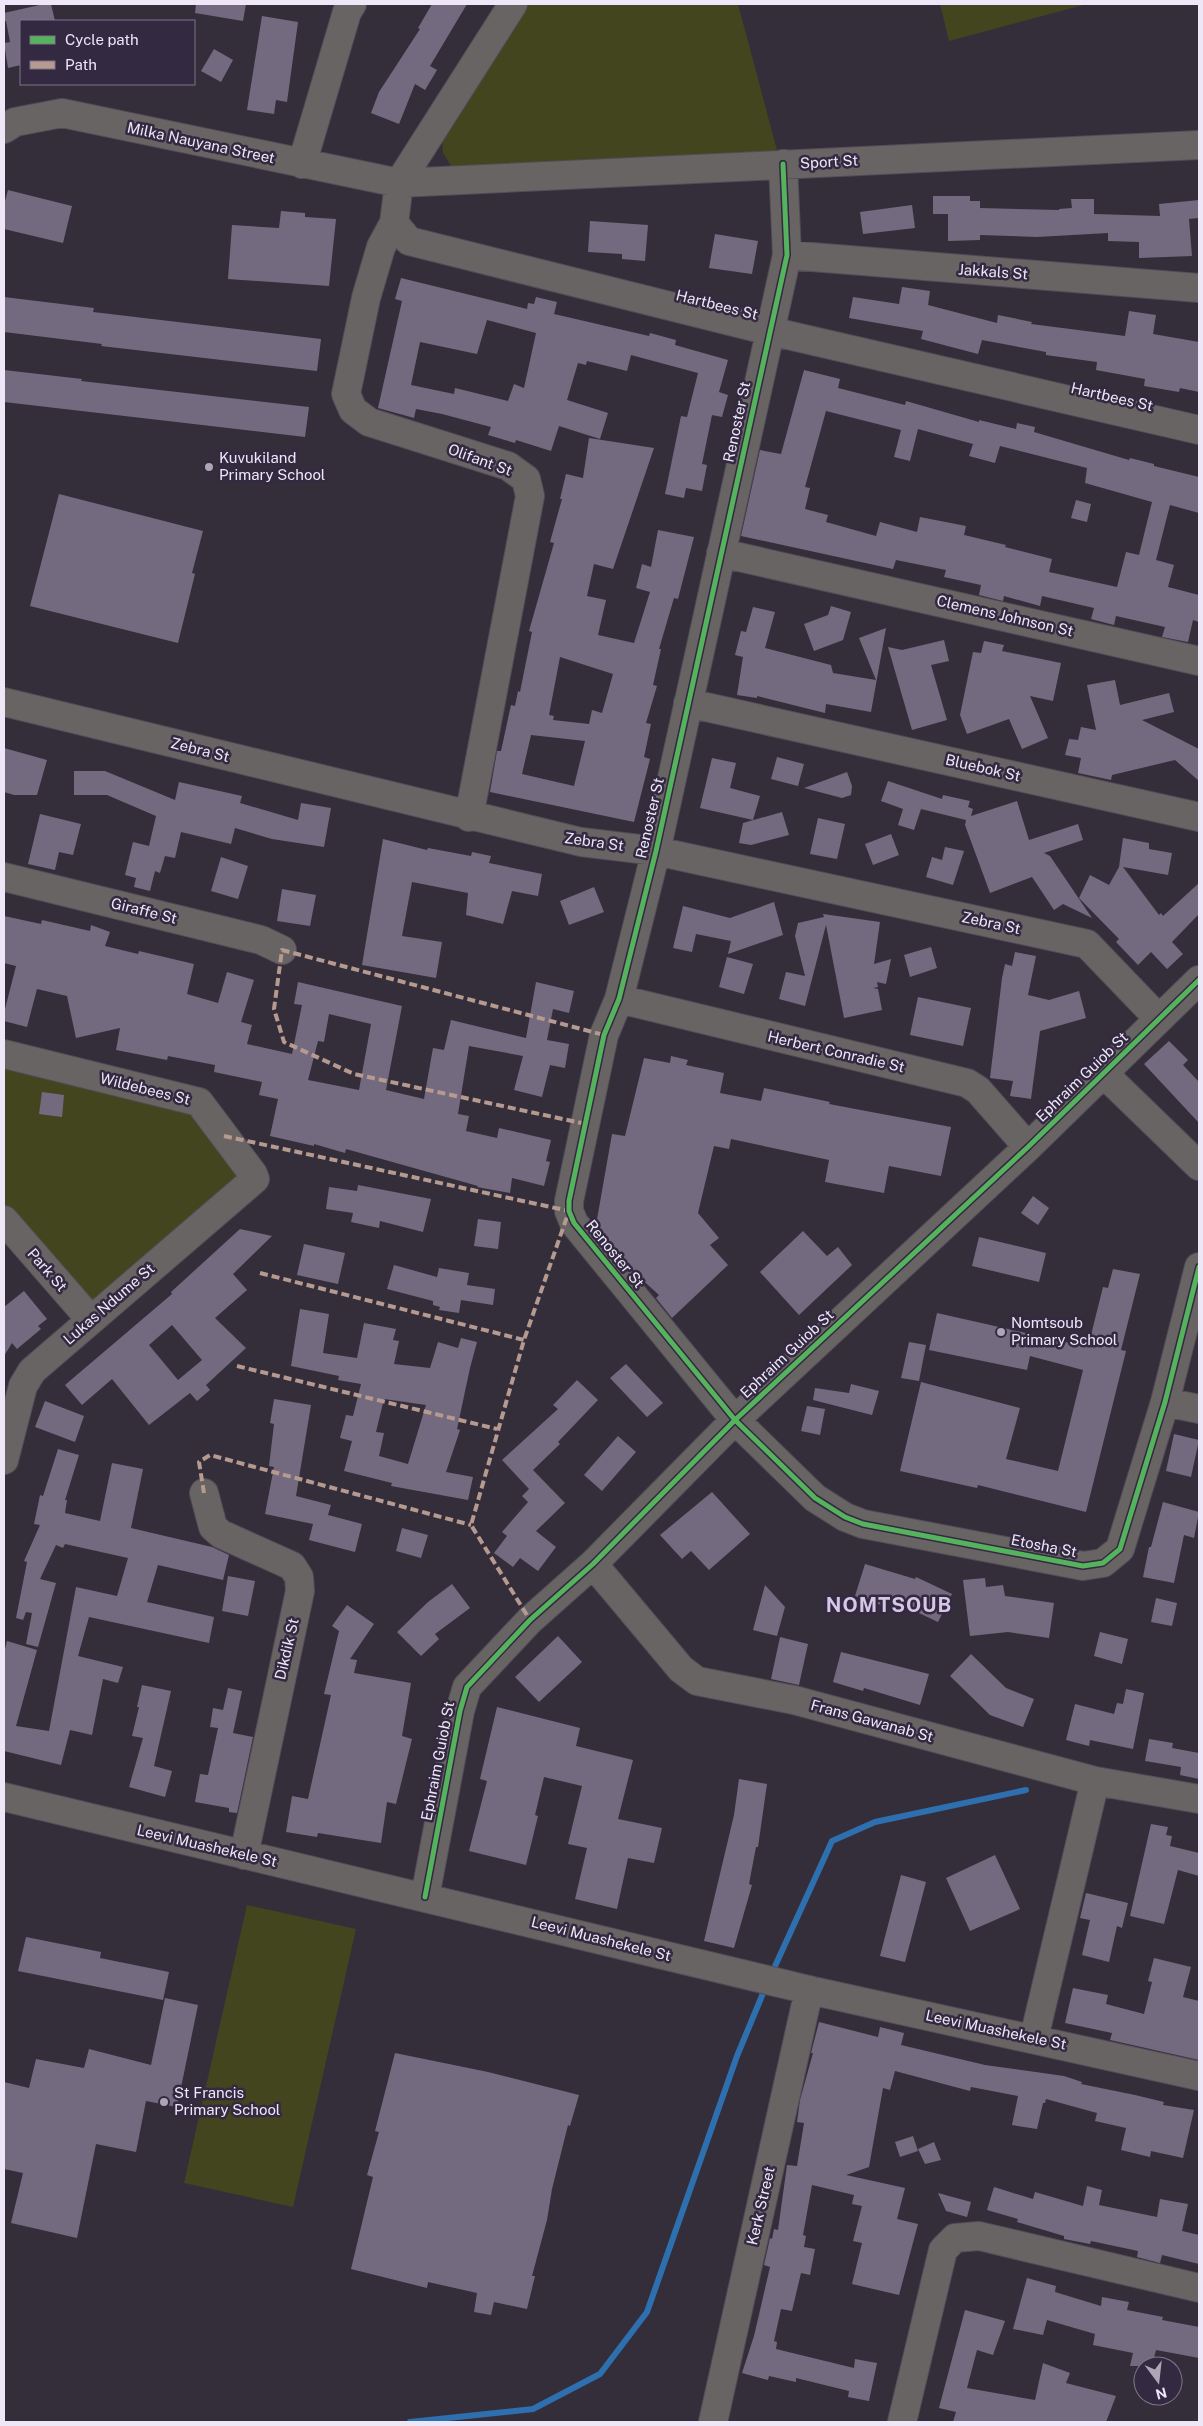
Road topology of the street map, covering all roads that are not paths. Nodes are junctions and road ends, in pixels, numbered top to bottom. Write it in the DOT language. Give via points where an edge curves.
graph roads {
  1 [pos="513,4"];
  2 [pos="344,6"];
  3 [pos="4,129"];
  4 [pos="1199,145"];
  5 [pos="302,164"];
  6 [pos="783,164"];
  7 [pos="399,183"];
  8 [pos="394,223"];
  9 [pos="788,255"];
  10 [pos="1199,288"];
  11 [pos="770,331"];
  12 [pos="1199,430"];
  13 [pos="721,553"];
  14 [pos="1199,661"];
  15 [pos="4,702"];
  16 [pos="688,703"];
  17 [pos="469,817"];
  18 [pos="1199,817"];
  19 [pos="656,851"];
  20 [pos="4,877"];
  21 [pos="282,950"];
  22 [pos="1199,980"];
  23 [pos="619,998"];
  24 [pos="1159,1019"];
  25 [pos="4,1054"];
  26 [pos="1103,1073"];
  27 [pos="1028,1147"];
  28 [pos="1199,1166"];
  29 [pos="253,1174"];
  30 [pos="4,1220"];
  31 [pos="1199,1267"];
  32 [pos="91,1320"];
  33 [pos="1165,1402"];
  34 [pos="1199,1409"];
  35 [pos="735,1420"];
  36 [pos="4,1460"];
  37 [pos="204,1493"];
  38 [pos="593,1564"];
  39 [pos="1095,1781"];
  40 [pos="4,1797"];
  41 [pos="1199,1799"];
  42 [pos="244,1855"];
  43 [pos="425,1897"];
  44 [pos="800,1988"];
  45 [pos="1034,2038"];
  46 [pos="1199,2076"];
  47 [pos="1199,2288"];
  48 [pos="712,2422"];
  49 [pos="902,2422"];
  1 -- 7 [label="street"];
  2 -- 5 [label="street"];
  3 -- 5 [label="street, Milka Nauyana Street" via="15,122 62,113"];
  4 -- 6 [label="street, Sport St"];
  5 -- 7 [label="street, Milka Nauyana Street"];
  6 -- 7 [label="street, Sport St"];
  6 -- 9 [label="street, Renoster St"];
  7 -- 8 [label="street"];
  8 -- 11 [label="street, Hartbees St" via="409,241"];
  8 -- 17 [label="street, Olifant St" via="380,247 366,298 346,394 352,410 369,422 508,466 526,479 530,496"];
  9 -- 10 [label="street, Jakkals St"];
  9 -- 11 [label="street, Renoster St"];
  11 -- 12 [label="street, Hartbees St"];
  11 -- 13 [label="street, Renoster St"];
  13 -- 14 [label="street, Clemens Johnson St"];
  13 -- 16 [label="street, Renoster St"];
  15 -- 17 [label="street, Zebra St"];
  16 -- 18 [label="street, Bluebok St"];
  16 -- 19 [label="street, Renoster St"];
  17 -- 19 [label="street, Zebra St" via="581,842"];
  19 -- 23 [label="street, Renoster St"];
  19 -- 24 [label="street, Zebra St" via="1087,944"];
  20 -- 21 [label="street, Giraffe St" via="261,940"];
  22 -- 24 [label="street, Ephraim Guiob St"];
  23 -- 27 [label="street, Herbert Conradie St" via="967,1083 978,1090"];
  23 -- 35 [label="street, Renoster St" via="604,1036 569,1211 574,1223"];
  24 -- 26 [label="street, Ephraim Guiob St"];
  25 -- 29 [label="street, Wildebees St" via="199,1102"];
  26 -- 27 [label="street, Ephraim Guiob St"];
  26 -- 28 [label="street"];
  27 -- 35 [label="street, Ephraim Guiob St"];
  29 -- 32 [label="street, Lukas Ndume St" via="255,1179 250,1184"];
  30 -- 32 [label="street, Park St"];
  31 -- 33 [label="street, Etosha St"];
  32 -- 36 [label="street, Lukas Ndume St" via="26,1377"];
  33 -- 34 [label="street"];
  33 -- 35 [label="street, Etosha St" via="1120,1549 1103,1563 1083,1566 863,1524 845,1517 815,1498"];
  35 -- 38 [label="street, Ephraim Guiob St"];
  37 -- 42 [label="street, Dikdik St" via="213,1526 221,1534 292,1566 299,1577 300,1591"];
  38 -- 39 [label="street, Frans Gawanab St" via="681,1669 697,1681 794,1700"];
  38 -- 43 [label="street, Ephraim Guiob St" via="530,1620 466,1687"];
  39 -- 41 [label="street, Frans Gawanab St"];
  39 -- 45 [label="street"];
  40 -- 42 [label="street, Leevi Muashekele St"];
  42 -- 43 [label="street, Leevi Muashekele St"];
  43 -- 44 [label="street, Leevi Muashekele St"];
  44 -- 45 [label="street, Leevi Muashekele St"];
  44 -- 48 [label="street, Kerk Street"];
  45 -- 46 [label="street, Leevi Muashekele St"];
  47 -- 49 [label="street" via="979,2236 955,2238 943,2250"];
}
